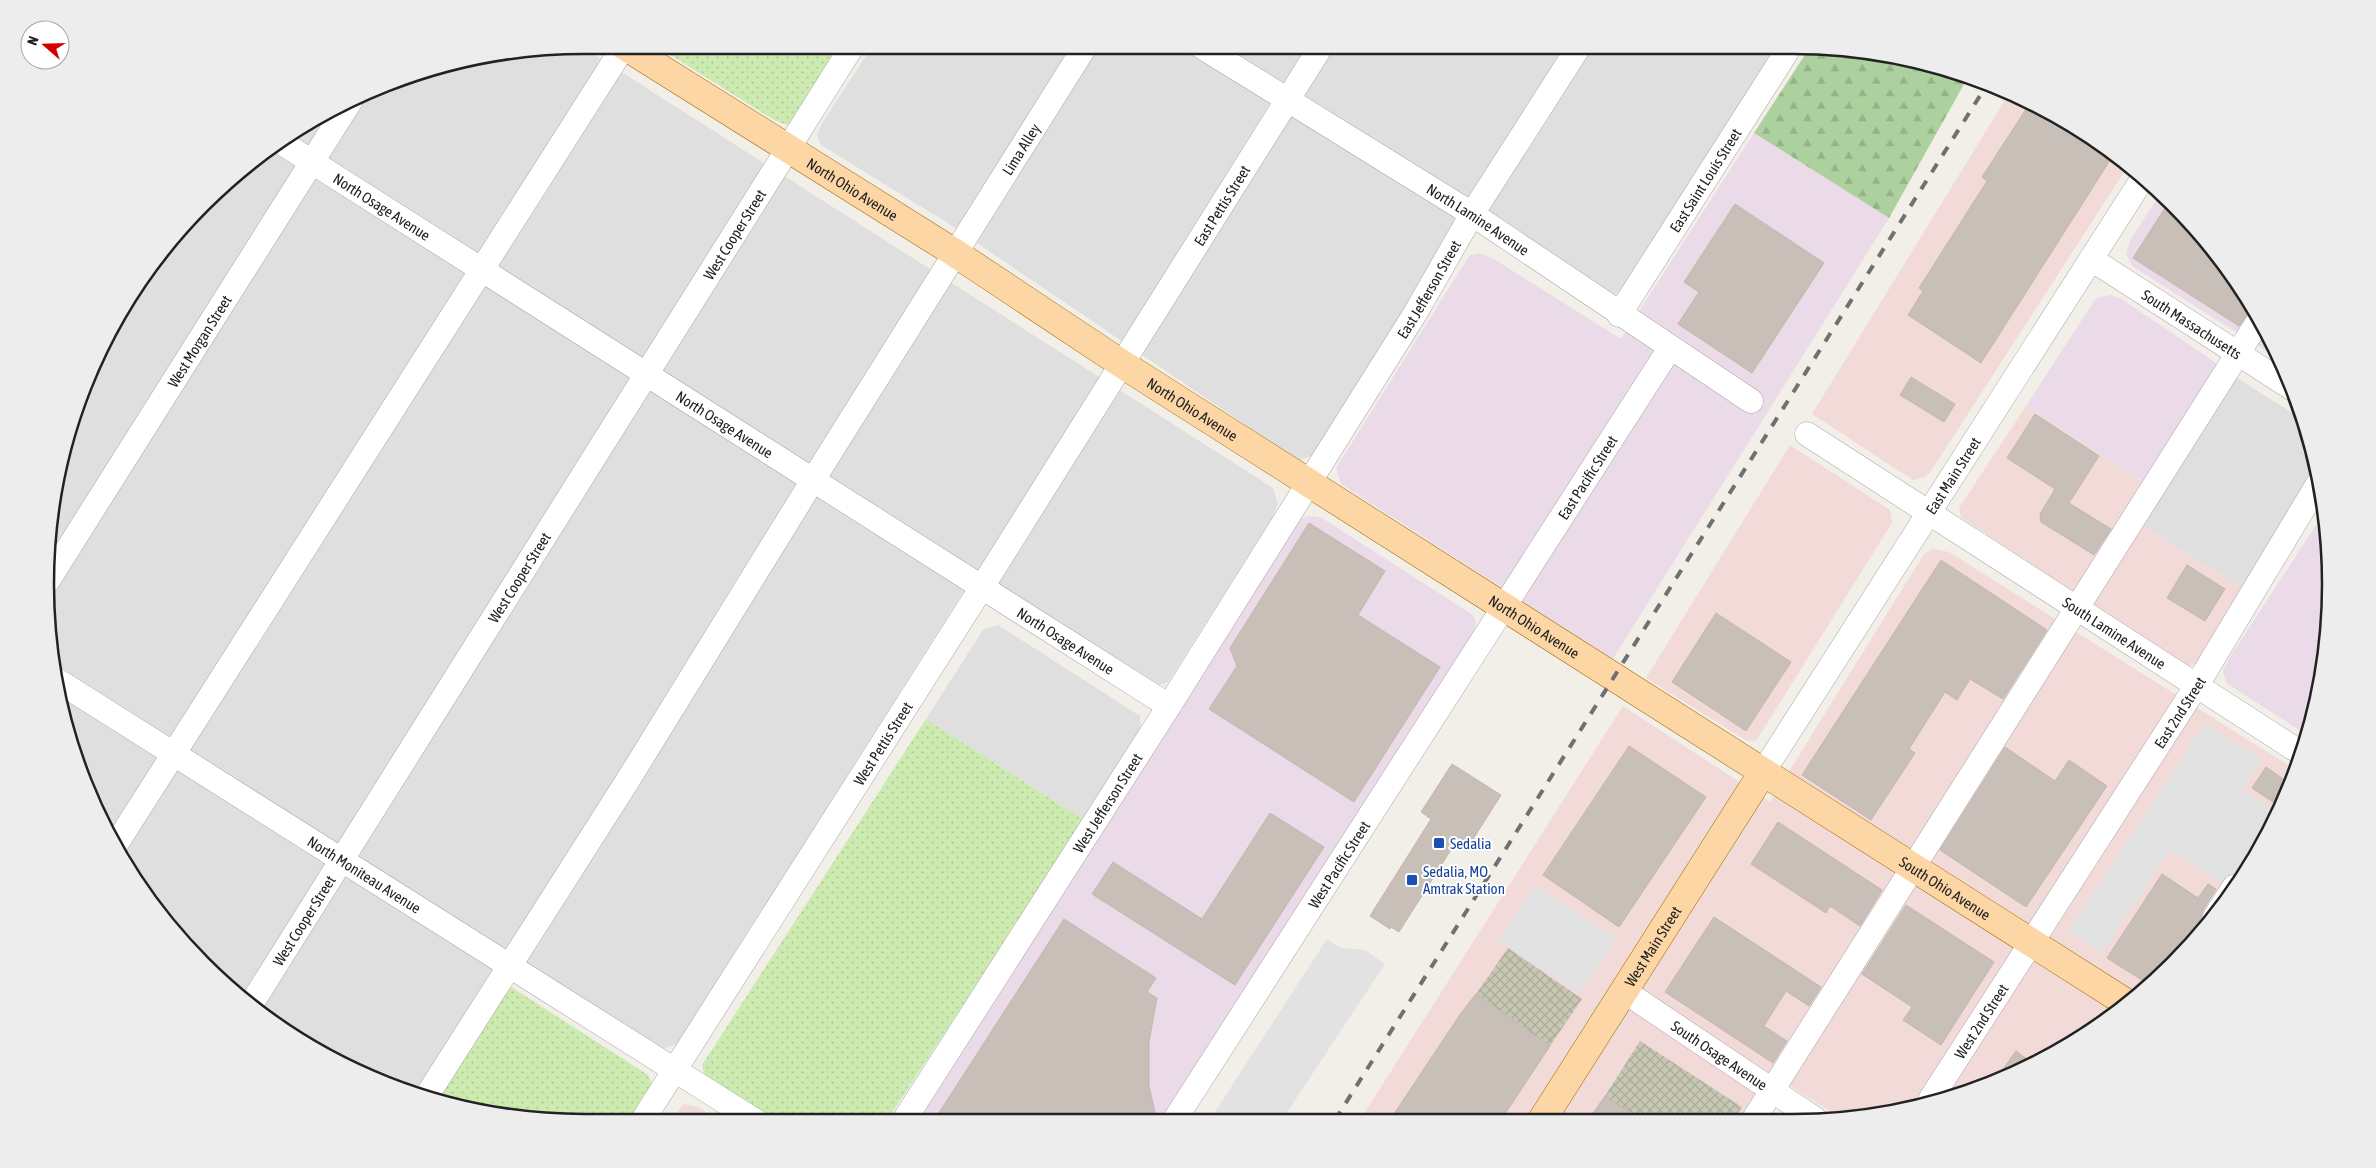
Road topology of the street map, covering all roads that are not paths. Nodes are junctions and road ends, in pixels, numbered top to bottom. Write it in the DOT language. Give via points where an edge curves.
graph roads {
  1 [pos="618,54"];
  2 [pos="638,54"];
  3 [pos="847,54"];
  4 [pos="1080,54"];
  5 [pos="1213,54"];
  6 [pos="1316,54"];
  7 [pos="1574,54"];
  8 [pos="1785,54"];
  9 [pos="1287,101"];
  10 [pos="345,111"];
  11 [pos="286,145"];
  12 [pos="787,148"];
  13 [pos="313,162"];
  14 [pos="2140,183"];
  15 [pos="1472,214"];
  16 [pos="955,253"];
  17 [pos="2091,258"];
  18 [pos="481,268"];
  19 [pos="1619,314"];
  20 [pos="2255,326"];
  21 [pos="1670,348"];
  22 [pos="2238,352"];
  23 [pos="1122,364"];
  24 [pos="647,374"];
  25 [pos="2282,382"];
  26 [pos="1751,401"];
  27 [pos="1807,434"];
  28 [pos="813,480"];
  29 [pos="1309,483"];
  30 [pos="2314,491"];
  31 [pos="1928,512"];
  32 [pos="54,570"];
  33 [pos="982,587"];
  34 [pos="1505,608"];
  35 [pos="2076,608"];
  36 [pos="64,684"];
  37 [pos="2197,685"];
  38 [pos="1169,706"];
  39 [pos="2295,749"];
  40 [pos="174,753"];
  41 [pos="1762,772"];
  42 [pos="119,839"];
  43 [pos="343,860"];
  44 [pos="1913,866"];
  45 [pos="2032,943"];
  46 [pos="509,966"];
  47 [pos="1624,991"];
  48 [pos="254,999"];
  49 [pos="2121,1000"];
  50 [pos="675,1071"];
  51 [pos="430,1091"];
  52 [pos="1771,1091"];
  53 [pos="1933,1095"];
  54 [pos="647,1114"];
  55 [pos="744,1114"];
  56 [pos="908,1114"];
  57 [pos="1179,1114"];
  58 [pos="1546,1114"];
  59 [pos="1757,1114"];
  60 [pos="1808,1114"];
  1 -- 18 [label="street"];
  2 -- 12 [label="main road, North Ohio Avenue"];
  3 -- 12 [label="street, West Cooper Street"];
  4 -- 16 [label="street, Lima Alley"];
  5 -- 9 [label="street, North Lamine Avenue"];
  6 -- 9 [label="street, East Pettis Street"];
  7 -- 15 [label="street, East Jefferson Street"];
  8 -- 19 [label="street, East Saint Louis Street"];
  9 -- 15 [label="street, North Lamine Avenue"];
  9 -- 23 [label="street, East Pettis Street"];
  10 -- 13 [label="street, West Morgan Street"];
  11 -- 13 [label="street, North Osage Avenue"];
  12 -- 16 [label="main road, North Ohio Avenue"];
  12 -- 24 [label="street, West Cooper Street"];
  13 -- 18 [label="street, North Osage Avenue"];
  13 -- 32 [label="street, West Morgan Street"];
  14 -- 17 [label="street, East Main Street"];
  15 -- 19 [label="street, North Lamine Avenue"];
  15 -- 29 [label="street, East Jefferson Street" via="1416,312"];
  16 -- 23 [label="main road, North Ohio Avenue"];
  16 -- 28 [label="street, Lima Alley"];
  17 -- 22 [label="street, South Massachusetts"];
  17 -- 31 [label="street, East Main Street"];
  18 -- 24 [label="street, North Osage Avenue"];
  18 -- 40 [label="street"];
  19 -- 21 [label="street, North Lamine Avenue"];
  20 -- 22 [label="street"];
  21 -- 26 [label="street, North Lamine Avenue"];
  21 -- 34 [label="street, East Pacific Street"];
  22 -- 25 [label="street, South Massachusetts"];
  22 -- 35 [label="street"];
  23 -- 29 [label="main road, North Ohio Avenue"];
  23 -- 33 [label="street, West Pettis Street"];
  24 -- 28 [label="street, North Osage Avenue"];
  24 -- 43 [label="street, West Cooper Street"];
  27 -- 31 [label="street"];
  28 -- 33 [label="street, North Osage Avenue"];
  28 -- 46 [label="street, Lima Alley"];
  29 -- 34 [label="main road, North Ohio Avenue"];
  29 -- 38 [label="street, West Jefferson Street"];
  30 -- 37 [label="street, East 2nd Street"];
  31 -- 35 [label="street, South Lamine Avenue"];
  31 -- 41 [label="street, East Main Street"];
  33 -- 38 [label="street, North Osage Avenue"];
  33 -- 50 [label="street, West Pettis Street"];
  34 -- 41 [label="main road, North Ohio Avenue"];
  34 -- 57 [label="street, West Pacific Street"];
  35 -- 37 [label="street, South Lamine Avenue"];
  35 -- 44 [label="street"];
  36 -- 40 [label="street, North Moniteau Avenue"];
  37 -- 39 [label="street, South Lamine Avenue"];
  37 -- 45 [label="street, East 2nd Street"];
  38 -- 56 [label="street, West Jefferson Street"];
  40 -- 42 [label="street"];
  40 -- 43 [label="street, North Moniteau Avenue"];
  41 -- 44 [label="main road, South Ohio Avenue"];
  41 -- 47 [label="main road, West Main Street"];
  43 -- 46 [label="street, North Moniteau Avenue"];
  43 -- 48 [label="street, West Cooper Street"];
  44 -- 45 [label="main road, South Ohio Avenue"];
  44 -- 52 [label="street"];
  45 -- 49 [label="main road, South Ohio Avenue"];
  45 -- 53 [label="street, West 2nd Street"];
  46 -- 50 [label="street, North Moniteau Avenue"];
  46 -- 51 [label="street, Lima Alley"];
  47 -- 52 [label="street, South Osage Avenue"];
  47 -- 58 [label="main road, West Main Street"];
  50 -- 54 [label="street, West Pettis Street"];
  50 -- 55 [label="street, North Moniteau Avenue"];
  52 -- 59 [label="street"];
  52 -- 60 [label="street, South Osage Avenue"];
}
